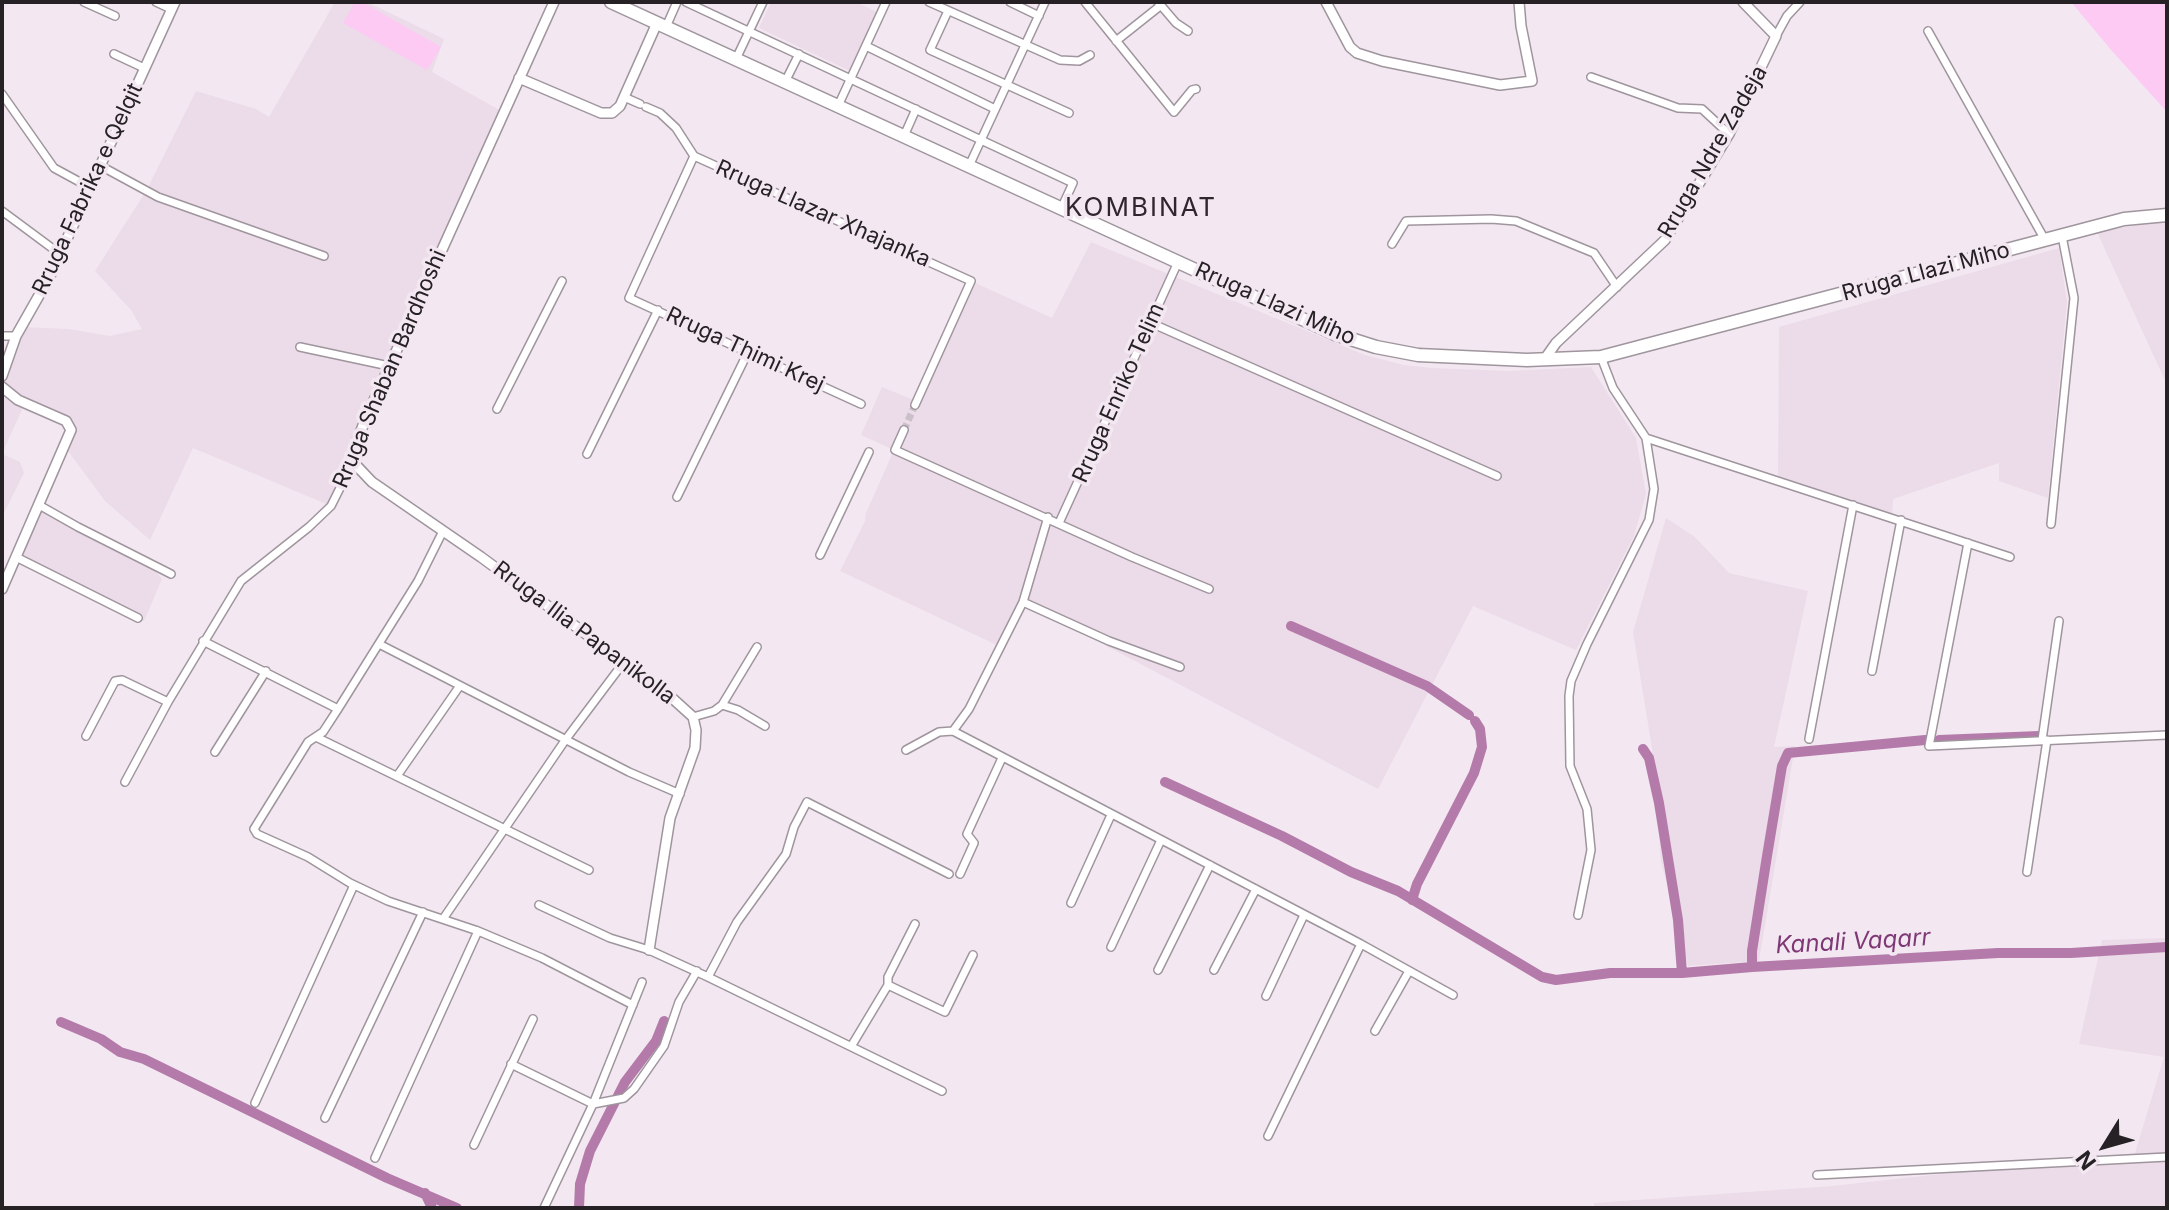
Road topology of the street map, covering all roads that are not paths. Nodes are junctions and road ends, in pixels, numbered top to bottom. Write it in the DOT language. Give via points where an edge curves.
graph roads {
  1 [pos="84,2"];
  2 [pos="156,2"];
  3 [pos="554,2"];
  4 [pos="611,2"];
  5 [pos="677,2"];
  6 [pos="686,2"];
  7 [pos="763,2"];
  8 [pos="886,2"];
  9 [pos="929,2"];
  10 [pos="1010,2"];
  11 [pos="1045,2"];
  12 [pos="1085,2"];
  13 [pos="1326,2"];
  14 [pos="1519,2"];
  15 [pos="1743,2"];
  16 [pos="1800,2"];
  17 [pos="1159,4"];
  18 [pos="173,6"];
  19 [pos="948,11"];
  20 [pos="115,16"];
  21 [pos="1039,16"];
  22 [pos="662,25"];
  23 [pos="749,31"];
  24 [pos="1188,31"];
  25 [pos="1928,31"];
  26 [pos="1776,36"];
  27 [pos="1116,41"];
  28 [pos="866,46"];
  29 [pos="1024,47"];
  30 [pos="114,54"];
  31 [pos="799,54"];
  32 [pos="1090,55"];
  33 [pos="736,59"];
  34 [pos="144,68"];
  35 [pos="1591,77"];
  36 [pos="519,78"];
  37 [pos="851,78"];
  38 [pos="785,82"];
  39 [pos="1007,84"];
  40 [pos="1196,89"];
  41 [pos="2,94"];
  42 [pos="624,97"];
  43 [pos="838,106"];
  44 [pos="916,109"];
  45 [pos="995,109"];
  46 [pos="1069,113"];
  47 [pos="1729,134"];
  48 [pos="904,136"];
  49 [pos="981,139"];
  50 [pos="694,156"];
  51 [pos="99,165"];
  52 [pos="969,166"];
  53 [pos="89,187"];
  54 [pos="1061,209"];
  55 [pos="2,211"];
  56 [pos="2167,215"];
  57 [pos="2062,236"];
  58 [pos="2045,240"];
  59 [pos="1392,244"];
  60 [pos="60,254"];
  61 [pos="324,256"];
  62 [pos="1178,262"];
  63 [pos="562,281"];
  64 [pos="1617,287"];
  65 [pos="658,310"];
  66 [pos="1151,323"];
  67 [pos="2,336"];
  68 [pos="16,336"];
  69 [pos="300,347"];
  70 [pos="748,352"];
  71 [pos="1601,357"];
  72 [pos="1544,360"];
  73 [pos="389,366"];
  74 [pos="2,376"];
  75 [pos="2,387"];
  76 [pos="861,404"];
  77 [pos="915,405"];
  78 [pos="497,409"];
  79 [pos="904,430"];
  80 [pos="1646,438"];
  81 [pos="869,452"];
  82 [pos="587,454"];
  83 [pos="353,462"];
  84 [pos="1497,476"];
  85 [pos="677,497"];
  86 [pos="39,505"];
  87 [pos="1853,505"];
  88 [pos="1048,517"];
  89 [pos="1901,520"];
  90 [pos="1059,523"];
  91 [pos="2051,524"];
  92 [pos="443,531"];
  93 [pos="1968,543"];
  94 [pos="820,555"];
  95 [pos="16,557"];
  96 [pos="2010,557"];
  97 [pos="171,574"];
  98 [pos="2,589"];
  99 [pos="1209,589"];
  100 [pos="1023,602"];
  101 [pos="138,618"];
  102 [pos="2059,621"];
  103 [pos="203,641"];
  104 [pos="379,644"];
  105 [pos="757,647"];
  106 [pos="624,662"];
  107 [pos="1180,667"];
  108 [pos="266,671"];
  109 [pos="1872,671"];
  110 [pos="459,687"];
  111 [pos="168,702"];
  112 [pos="722,705"];
  113 [pos="338,709"];
  114 [pos="693,717"];
  115 [pos="765,726"];
  116 [pos="953,731"];
  117 [pos="2167,735"];
  118 [pos="86,736"];
  119 [pos="316,737"];
  120 [pos="566,739"];
  121 [pos="1809,739"];
  122 [pos="2045,740"];
  123 [pos="906,750"];
  124 [pos="215,752"];
  125 [pos="1002,758"];
  126 [pos="397,776"];
  127 [pos="125,782"];
  128 [pos="680,794"];
  129 [pos="1111,815"];
  130 [pos="506,828"];
  131 [pos="1161,840"];
  132 [pos="1210,865"];
  133 [pos="589,870"];
  134 [pos="2027,872"];
  135 [pos="949,874"];
  136 [pos="960,874"];
  137 [pos="354,885"];
  138 [pos="1256,889"];
  139 [pos="1071,903"];
  140 [pos="539,905"];
  141 [pos="423,912"];
  142 [pos="1304,915"];
  143 [pos="1578,915"];
  144 [pos="443,919"];
  145 [pos="915,924"];
  146 [pos="478,931"];
  147 [pos="1361,944"];
  148 [pos="1111,947"];
  149 [pos="649,950"];
  150 [pos="973,955"];
  151 [pos="1158,970"];
  152 [pos="1214,970"];
  153 [pos="697,971"];
  154 [pos="1409,971"];
  155 [pos="708,977"];
  156 [pos="642,982"];
  157 [pos="888,985"];
  158 [pos="1453,995"];
  159 [pos="1266,996"];
  160 [pos="633,1005"];
  161 [pos="533,1019"];
  162 [pos="1375,1031"];
  163 [pos="852,1045"];
  164 [pos="511,1064"];
  165 [pos="942,1091"];
  166 [pos="597,1102"];
  167 [pos="255,1103"];
  168 [pos="325,1118"];
  169 [pos="1268,1136"];
  170 [pos="474,1145"];
  171 [pos="2167,1157"];
  172 [pos="375,1158"];
  173 [pos="1817,1175"];
  174 [pos="544,1208"];
  1 -- 20 [label="street"];
  2 -- 18 [label="street"];
  3 -- 36 [label="street, Rruga Shaban Bardhoshi"];
  4 -- 22 [label="main road, Rruga Llazi Miho"];
  5 -- 22 [label="street"];
  6 -- 23 [label="street"];
  7 -- 23 [label="street"];
  8 -- 28 [label="street"];
  9 -- 19 [label="street"];
  10 -- 21 [label="street"];
  11 -- 21 [label="street"];
  12 -- 27 [label="street"];
  13 -- 14 [label="street" via="1357,53 1500,85 1532,81"];
  15 -- 26 [label="street"];
  16 -- 26 [label="street, Rruga Ndre Zadeja"];
  17 -- 24 [label="street"];
  17 -- 27 [label="street"];
  18 -- 34 [label="street, Rruga Fabrika e Qelqit"];
  19 -- 29 [label="street"];
  19 -- 39 [label="street" via="930,50"];
  21 -- 29 [label="street"];
  22 -- 33 [label="main road, Rruga Llazi Miho"];
  22 -- 42 [label="street"];
  23 -- 31 [label="street"];
  23 -- 33 [label="street"];
  25 -- 58 [label="street"];
  26 -- 47 [label="street, Rruga Ndre Zadeja"];
  27 -- 40 [label="street" via="1174,112"];
  28 -- 37 [label="street"];
  28 -- 45 [label="street"];
  29 -- 32 [label="street" via="1067,62"];
  29 -- 39 [label="street"];
  30 -- 34 [label="street"];
  31 -- 37 [label="street"];
  31 -- 38 [label="street"];
  33 -- 38 [label="main road, Rruga Llazi Miho"];
  34 -- 51 [label="street, Rruga Fabrika e Qelqit"];
  35 -- 47 [label="street" via="1678,108 1702,109"];
  36 -- 42 [label="street" via="606,114 616,111"];
  36 -- 73 [label="street, Rruga Shaban Bardhoshi"];
  37 -- 43 [label="street"];
  37 -- 44 [label="street"];
  38 -- 43 [label="main road, Rruga Llazi Miho"];
  39 -- 45 [label="street"];
  39 -- 46 [label="street"];
  41 -- 53 [label="street" via="54,168"];
  42 -- 50 [label="street, Rruga Llazar Xhajanka" via="660,113"];
  43 -- 48 [label="main road, Rruga Llazi Miho"];
  44 -- 48 [label="street"];
  44 -- 49 [label="street"];
  45 -- 49 [label="street"];
  47 -- 64 [label="street, Rruga Ndre Zadeja" via="1669,233"];
  48 -- 52 [label="main road, Rruga Llazi Miho"];
  49 -- 52 [label="street"];
  49 -- 54 [label="street" via="1073,183"];
  50 -- 65 [label="street, Rruga Thimi Krej" via="629,298"];
  50 -- 77 [label="street, Rruga Llazar Xhajanka" via="971,281"];
  51 -- 53 [label="street, Rruga Fabrika e Qelqit"];
  51 -- 61 [label="street" via="158,197"];
  52 -- 54 [label="main road, Rruga Llazi Miho"];
  53 -- 60 [label="street, Rruga Fabrika e Qelqit"];
  54 -- 62 [label="main road, Rruga Llazi Miho"];
  55 -- 60 [label="street"];
  56 -- 57 [label="main road, Rruga Llazi Miho" via="2135,216"];
  57 -- 58 [label="main road, Rruga Llazi Miho"];
  57 -- 91 [label="street" via="2074,298"];
  58 -- 71 [label="main road, Rruga Llazi Miho"];
  59 -- 64 [label="street" via="1406,221 1516,221 1594,253"];
  60 -- 68 [label="street, Rruga Fabrika e Qelqit"];
  62 -- 66 [label="street, Rruga Enriko Telim"];
  62 -- 72 [label="main road, Rruga Llazi Miho" via="1335,334 1376,347 1440,358"];
  63 -- 78 [label="street"];
  64 -- 72 [label="street, Rruga Ndre Zadeja"];
  65 -- 70 [label="street, Rruga Thimi Krej"];
  65 -- 82 [label="street"];
  66 -- 84 [label="street"];
  66 -- 90 [label="street, Rruga Enriko Telim"];
  67 -- 68 [label="street"];
  68 -- 74 [label="street, Rruga Fabrika e Qelqit"];
  69 -- 73 [label="street"];
  70 -- 76 [label="street, Rruga Thimi Krej"];
  70 -- 85 [label="street"];
  71 -- 72 [label="main road, Rruga Llazi Miho"];
  71 -- 80 [label="street" via="1613,388"];
  73 -- 83 [label="street, Rruga Shaban Bardhoshi"];
  75 -- 86 [label="street" via="70,427"];
  79 -- 88 [label="street" via="895,450"];
  80 -- 87 [label="street"];
  80 -- 143 [label="street" via="1654,489 1649,520 1571,681 1570,766 1587,809 1591,850"];
  81 -- 94 [label="street"];
  83 -- 92 [label="street, Rruga Ilia Papanikolla" via="372,482"];
  83 -- 103 [label="street, Rruga Shaban Bardhoshi" via="331,506 241,581"];
  86 -- 95 [label="street"];
  86 -- 97 [label="street"];
  87 -- 89 [label="street"];
  87 -- 121 [label="street"];
  88 -- 90 [label="street"];
  88 -- 100 [label="street"];
  89 -- 93 [label="street"];
  89 -- 109 [label="street"];
  90 -- 99 [label="street"];
  92 -- 104 [label="street"];
  92 -- 106 [label="street, Rruga Ilia Papanikolla"];
  93 -- 96 [label="street"];
  93 -- 122 [label="street" via="1929,746"];
  95 -- 98 [label="street"];
  95 -- 101 [label="street"];
  100 -- 107 [label="street"];
  100 -- 116 [label="street" via="981,690"];
  102 -- 122 [label="street"];
  103 -- 108 [label="street"];
  103 -- 111 [label="street, Rruga Shaban Bardhoshi"];
  104 -- 110 [label="street"];
  104 -- 113 [label="street"];
  105 -- 112 [label="street"];
  106 -- 114 [label="street, Rruga Ilia Papanikolla"];
  106 -- 120 [label="street"];
  108 -- 113 [label="street"];
  108 -- 124 [label="street"];
  110 -- 120 [label="street"];
  110 -- 126 [label="street"];
  111 -- 118 [label="street" via="115,681"];
  111 -- 127 [label="street, Rruga Shaban Bardhoshi"];
  112 -- 114 [label="street"];
  112 -- 115 [label="street"];
  113 -- 119 [label="street"];
  114 -- 128 [label="street, Rruga Ilia Papanikolla" via="695,748"];
  116 -- 123 [label="street" via="939,732"];
  116 -- 125 [label="street"];
  117 -- 122 [label="street"];
  119 -- 126 [label="street"];
  119 -- 137 [label="street" via="254,829"];
  120 -- 128 [label="street"];
  120 -- 130 [label="street"];
  122 -- 134 [label="street"];
  125 -- 129 [label="street"];
  125 -- 136 [label="street" via="967,834 974,843"];
  126 -- 130 [label="street"];
  128 -- 149 [label="street, Rruga Ilia Papanikolla" via="670,818"];
  129 -- 131 [label="street"];
  129 -- 139 [label="street"];
  130 -- 133 [label="street"];
  130 -- 144 [label="street"];
  131 -- 132 [label="street"];
  131 -- 148 [label="street"];
  132 -- 138 [label="street"];
  132 -- 151 [label="street"];
  135 -- 155 [label="street" via="807,802 786,854 737,922"];
  137 -- 141 [label="street"];
  137 -- 167 [label="street"];
  138 -- 142 [label="street"];
  138 -- 152 [label="street"];
  140 -- 149 [label="street"];
  141 -- 144 [label="street"];
  141 -- 168 [label="street"];
  142 -- 147 [label="street"];
  142 -- 159 [label="street"];
  144 -- 146 [label="street"];
  145 -- 157 [label="street"];
  146 -- 160 [label="street"];
  146 -- 172 [label="street"];
  147 -- 154 [label="street"];
  147 -- 169 [label="street"];
  149 -- 153 [label="street"];
  150 -- 157 [label="street" via="945,1012"];
  153 -- 155 [label="street"];
  153 -- 166 [label="street" via="660,1053 634,1089 624,1098"];
  154 -- 158 [label="street"];
  154 -- 162 [label="street"];
  155 -- 163 [label="street"];
  156 -- 160 [label="street"];
  157 -- 163 [label="street"];
  160 -- 166 [label="street"];
  161 -- 164 [label="street"];
  163 -- 165 [label="street"];
  164 -- 166 [label="street"];
  164 -- 170 [label="street"];
  166 -- 174 [label="street"];
  171 -- 173 [label="street"];
}
